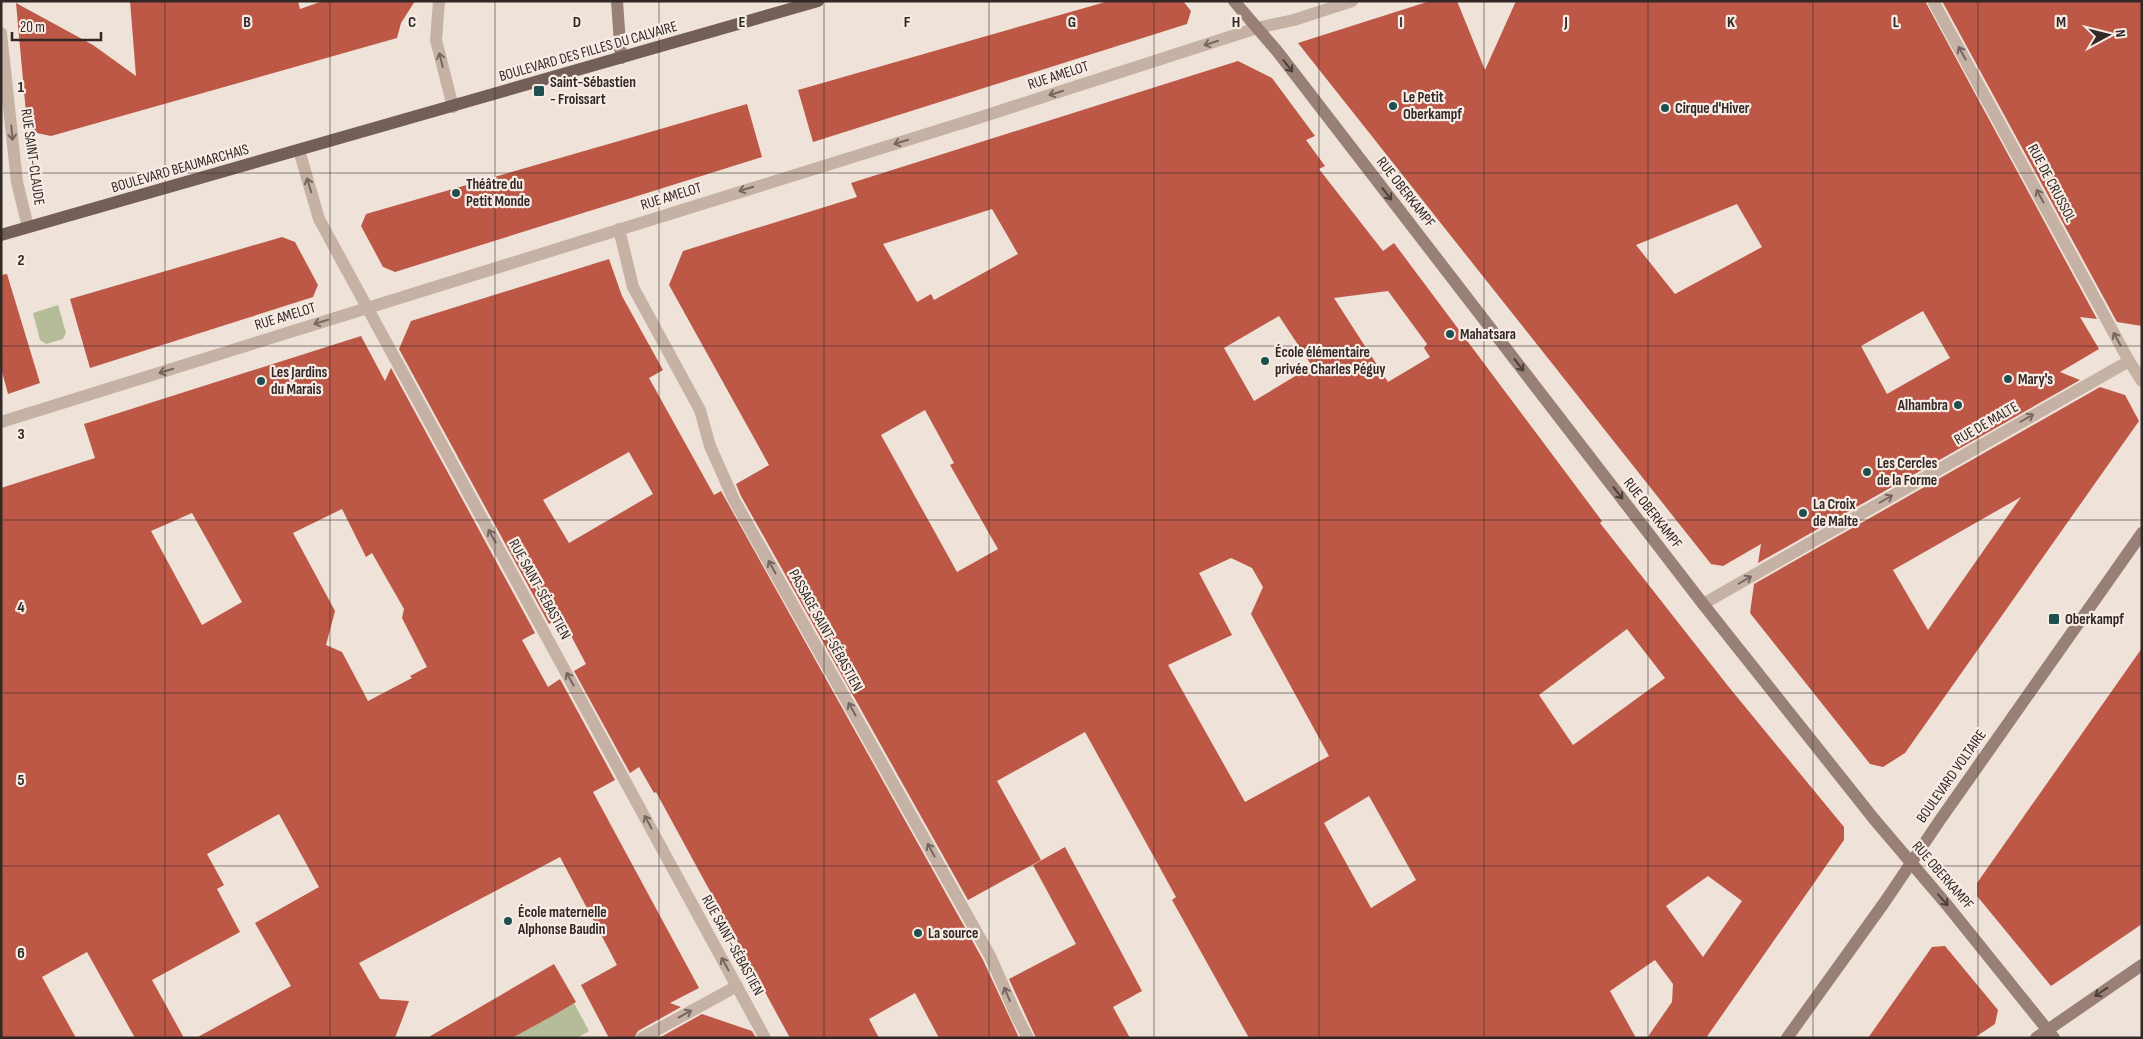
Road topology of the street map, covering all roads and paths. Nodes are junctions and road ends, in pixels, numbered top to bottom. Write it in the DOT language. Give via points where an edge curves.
graph roads {
  1 [pos="439,1"];
  2 [pos="617,1"];
  3 [pos="818,1"];
  4 [pos="1234,1"];
  5 [pos="1352,1"];
  6 [pos="1934,1"];
  7 [pos="1257,28"];
  8 [pos="1,33"];
  9 [pos="621,58"];
  10 [pos="453,107"];
  11 [pos="367,132"];
  12 [pos="299,150"];
  13 [pos="28,227"];
  14 [pos="619,229"];
  15 [pos="1,235"];
  16 [pos="368,307"];
  17 [pos="2129,361"];
  18 [pos="2142,380"];
  19 [pos="1,422"];
  20 [pos="2142,533"];
  21 [pos="1703,604"];
  22 [pos="1911,863"];
  23 [pos="2142,965"];
  24 [pos="737,986"];
  25 [pos="2051,1034"];
  26 [pos="642,1038"];
  27 [pos="766,1038"];
  28 [pos="1028,1038"];
  29 [pos="1787,1038"];
  30 [pos="2036,1038"];
  10 -- 1 [label="street, one-way" via="436,40"];
  2 -- 9 [label="street"];
  3 -- 9 [label="main road, BOULEVARD DES FILLES DU CALVAIRE"];
  4 -- 7 [label="street, RUE OBERKAMPF"];
  5 -- 7 [label="street, RUE AMELOT"];
  17 -- 6 [label="street, RUE DE CRUSSOL, one-way"];
  7 -- 14 [label="street, RUE AMELOT, one-way"];
  7 -- 21 [label="street, RUE OBERKAMPF, one-way"];
  8 -- 13 [label="street, RUE SAINT-CLAUDE, one-way" via="17,182"];
  9 -- 10 [label="main road, BOULEVARD DES FILLES DU CALVAIRE"];
  10 -- 11 [label="main road, BOULEVARD DES FILLES DU CALVAIRE"];
  11 -- 12 [label="main road, BOULEVARD BEAUMARCHAIS"];
  12 -- 13 [label="main road, BOULEVARD BEAUMARCHAIS"];
  16 -- 12 [label="street, RUE SAINT-SÉBASTIEN, one-way" via="319,219"];
  13 -- 15 [label="main road, BOULEVARD BEAUMARCHAIS"];
  14 -- 16 [label="street, RUE AMELOT"];
  28 -- 14 [label="street, PASSAGE SAINT-SÉBASTIEN, one-way" via="990,956 734,500 710,446 700,410 633,287"];
  16 -- 19 [label="street, RUE AMELOT, one-way"];
  24 -- 16 [label="street, RUE SAINT-SÉBASTIEN, one-way"];
  17 -- 18 [label="street, RUE DE CRUSSOL"];
  21 -- 17 [label="street, RUE DE MALTE, one-way"];
  20 -- 22 [label="street, BOULEVARD VOLTAIRE"];
  21 -- 22 [label="street, RUE OBERKAMPF"];
  22 -- 25 [label="street, RUE OBERKAMPF, one-way"];
  22 -- 29 [label="street, BOULEVARD VOLTAIRE"];
  23 -- 25 [label="street, one-way"];
  26 -- 24 [label="street, one-way"];
  24 -- 27 [label="street, RUE SAINT-SÉBASTIEN"];
  25 -- 30 [label="street"];
}
